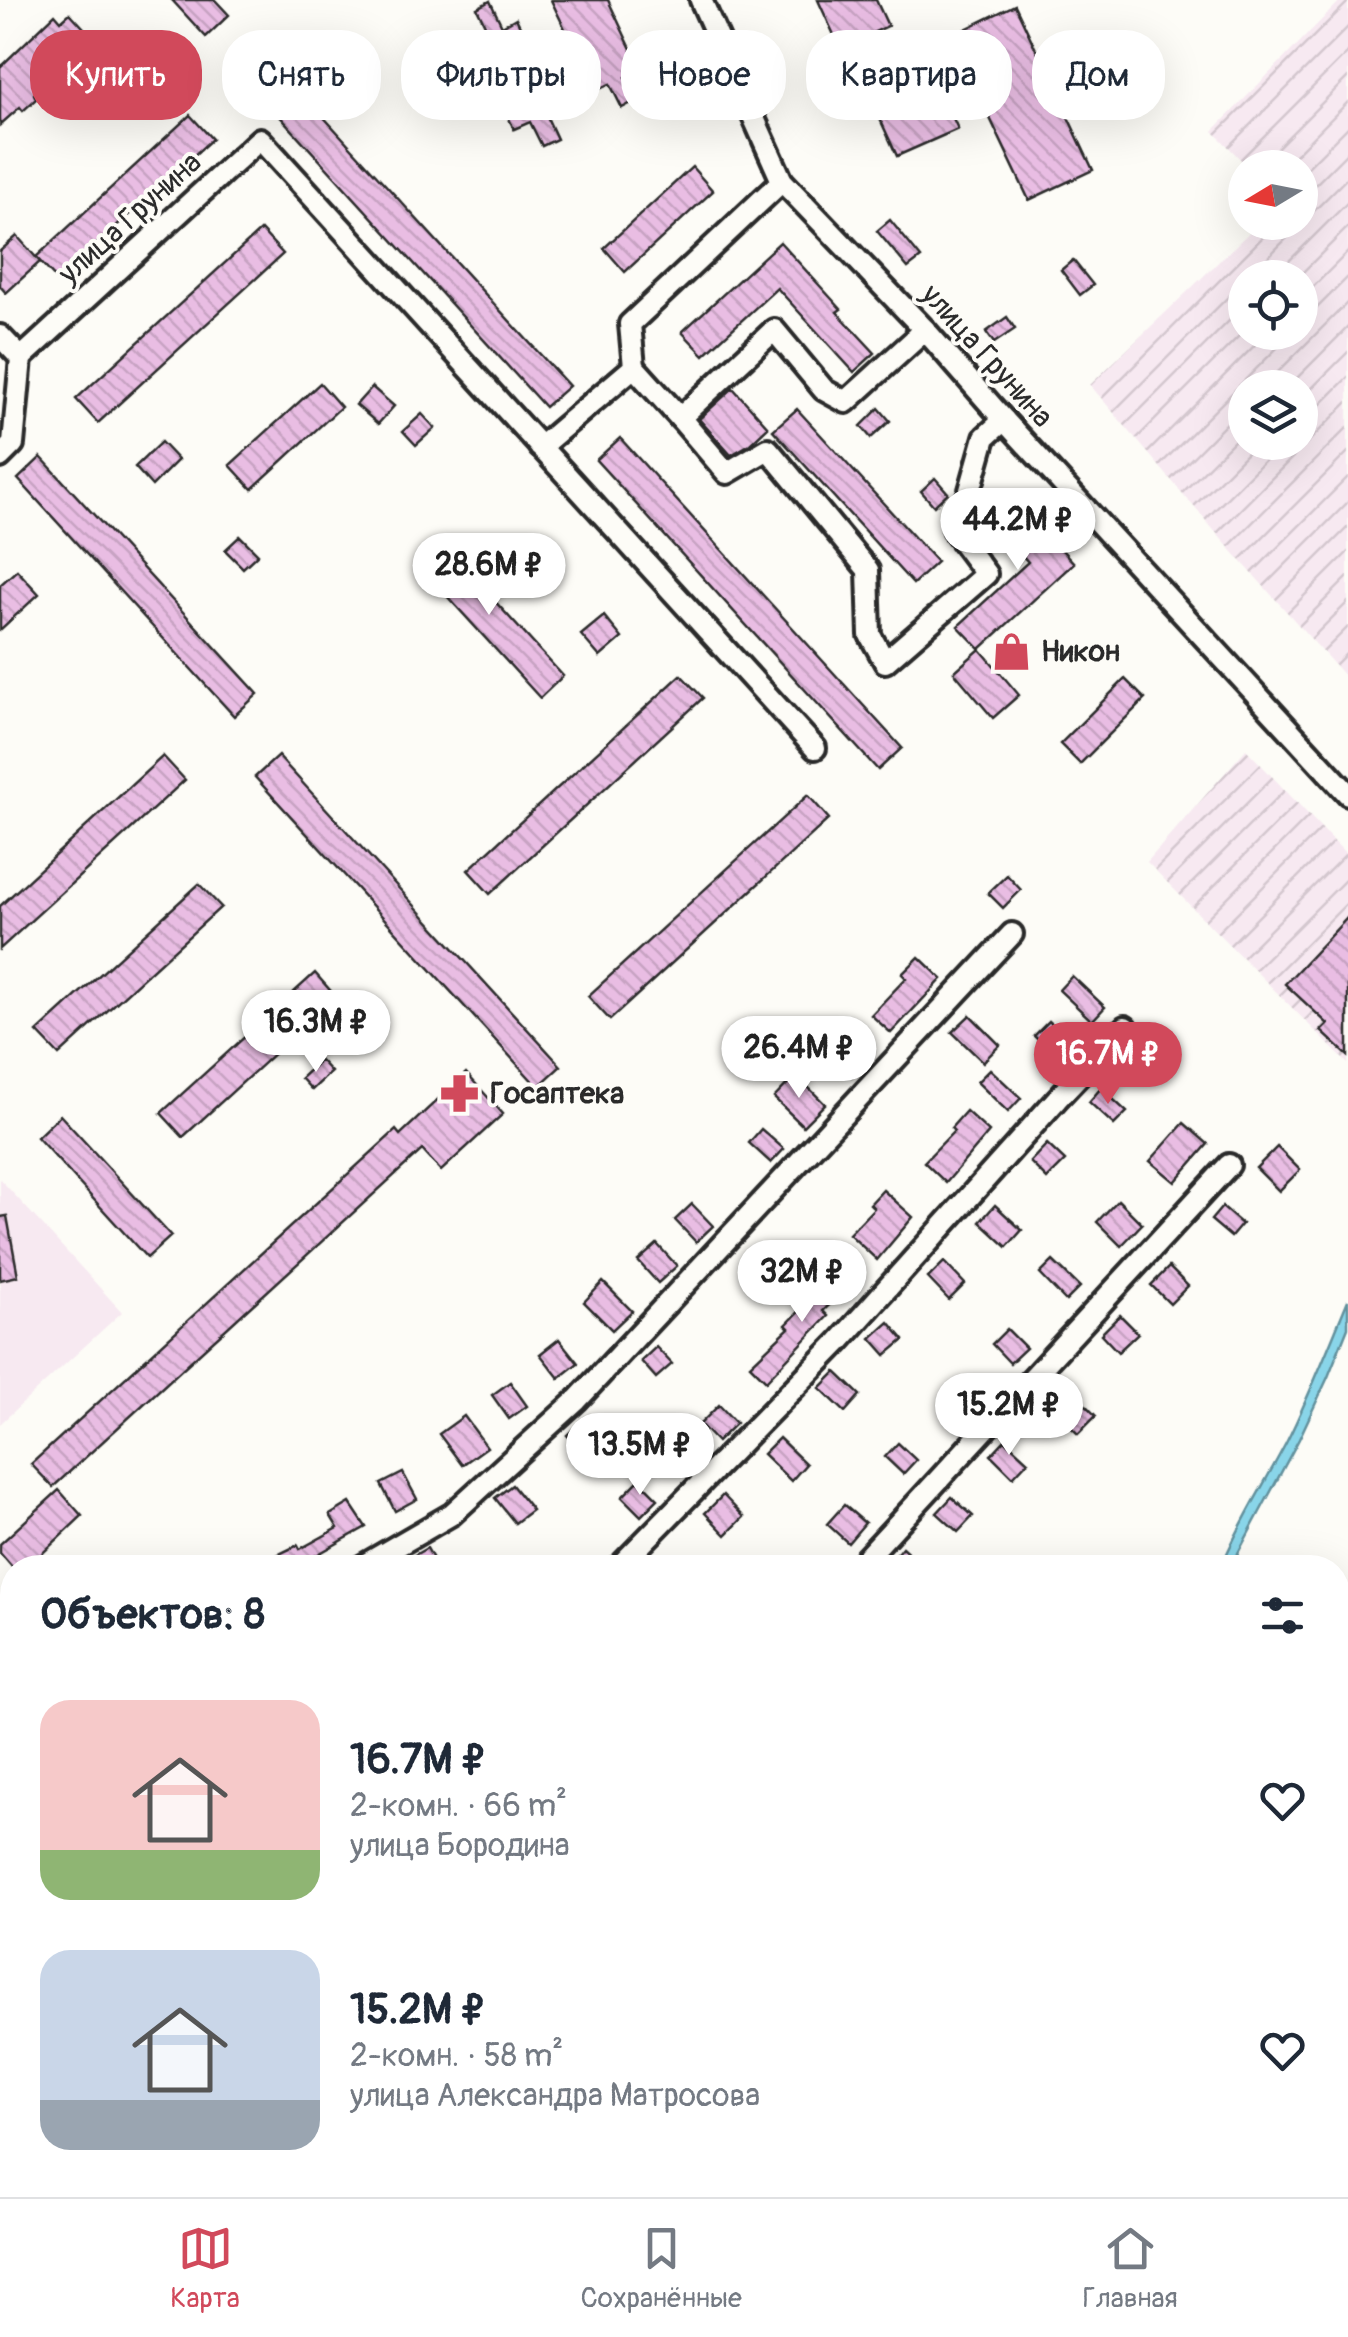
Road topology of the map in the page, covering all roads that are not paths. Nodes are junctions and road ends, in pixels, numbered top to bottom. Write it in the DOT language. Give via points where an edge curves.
graph roads {
  1 [pos="702,0"];
  2 [pos="782,180"];
  3 [pos="925,330"];
  4 [pos="0,336"];
  5 [pos="21,358"];
  6 [pos="634,367"];
  7 [pos="680,418"];
  8 [pos="1004,420"];
  9 [pos="540,447"];
  10 [pos="0,457"];
  11 [pos="815,748"];
  12 [pos="1348,794"];
  13 [pos="1012,934"];
  14 [pos="1125,1027"];
  15 [pos="1229,1165"];
  16 [pos="381,1555"];
  17 [pos="631,1555"];
  18 [pos="869,1555"];
  1 -- 2 [label="street, улица Грунина"];
  2 -- 3 [label="street, улица Грунина"];
  2 -- 6 [label="street" via="630,324"];
  3 -- 7 [label="street" via="846,402 824,390 774,330"];
  3 -- 8 [label="street, улица Грунина"];
  4 -- 5 [label="street"];
  5 -- 9 [label="street, улица Грунина" via="260,139"];
  5 -- 10 [label="street" via="13,444"];
  6 -- 7 [label="street"];
  6 -- 9 [label="street"];
  7 -- 8 [label="street" via="727,473 768,449 868,570 870,634 886,662 986,574 954,531 986,438"];
  8 -- 12 [label="street, улица Грунина"];
  9 -- 11 [label="street, улица Грунина"];
  13 -- 16 [label="street" via="577,1400 452,1514"];
  14 -- 17 [label="street" via="839,1342"];
  15 -- 18 [label="street"];
}
